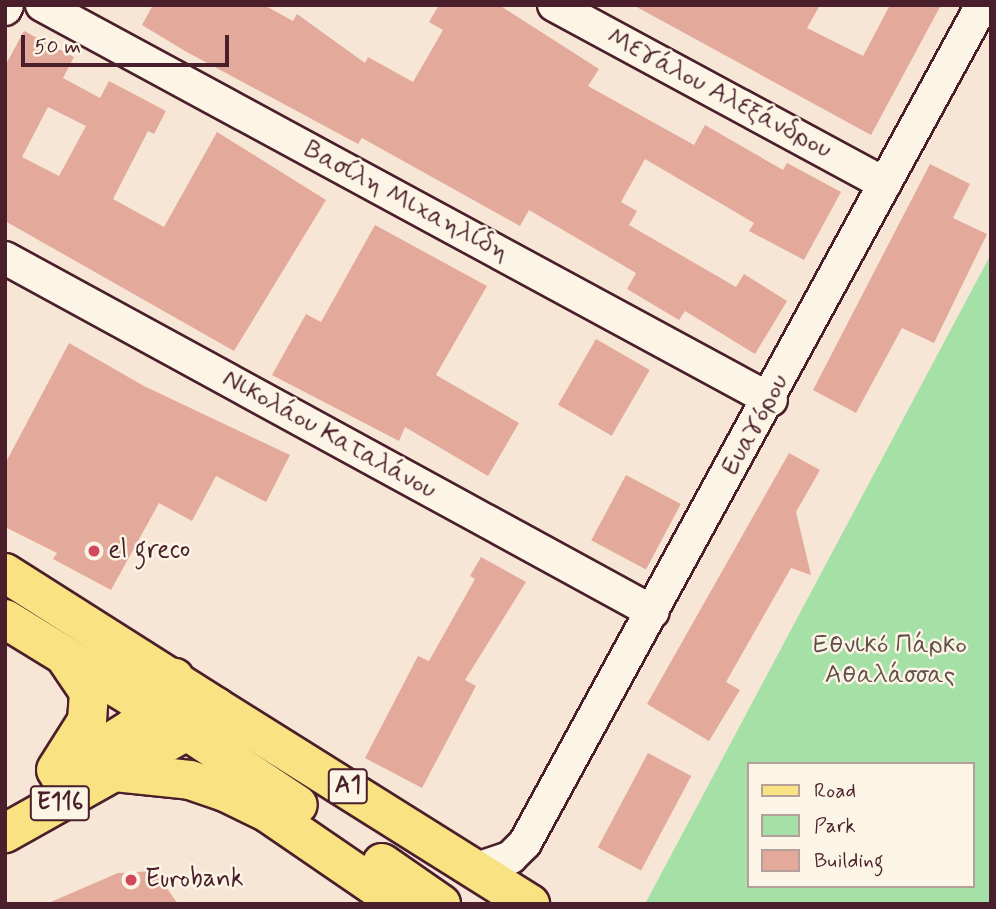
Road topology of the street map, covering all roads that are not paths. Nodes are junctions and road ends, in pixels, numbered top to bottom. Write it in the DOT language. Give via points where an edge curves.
graph roads {
  1 [pos="42,5"];
  2 [pos="554,5"];
  3 [pos="982,5"];
  4 [pos="885,184"];
  5 [pos="5,258"];
  6 [pos="771,400"];
  7 [pos="5,573"];
  8 [pos="653,612"];
  9 [pos="5,618"];
  10 [pos="62,654"];
  11 [pos="174,678"];
  12 [pos="216,707"];
  13 [pos="152,709"];
  14 [pos="187,732"];
  15 [pos="115,772"];
  16 [pos="44,785"];
  17 [pos="5,807"];
  18 [pos="5,833"];
  19 [pos="477,870"];
  20 [pos="401,904"];
  21 [pos="441,904"];
  22 [pos="530,904"];
  1 -- 6 [label="street, Βασίλη Μιχαηλίδη"];
  2 -- 4 [label="street, Μεγάλου Αλεξάνδρου"];
  3 -- 4 [label="street, Ευαγόρου"];
  4 -- 6 [label="street, Ευαγόρου"];
  5 -- 8 [label="street, Νικολάου Καταλάνου"];
  6 -- 8 [label="street, Ευαγόρου"];
  7 -- 11 [label="main road, A1"];
  8 -- 19 [label="street, Ευαγόρου" via="526,843 511,857"];
  9 -- 10 [label="main road, A1"];
  10 -- 13 [label="main road, A1"];
  10 -- 16 [label="main road" via="89,692 87,721"];
  11 -- 12 [label="main road, A1"];
  11 -- 13 [label="main road, E116"];
  12 -- 14 [label="main road, E116"];
  12 -- 19 [label="main road, A1"];
  13 -- 14 [label="main road, A1"];
  13 -- 16 [label="main road, E116" via="133,729"];
  14 -- 15 [label="main road, E116"];
  14 -- 21 [label="main road, A1"];
  15 -- 18 [label="main road, E116"];
  15 -- 20 [label="main road" via="190,780 225,792 268,813"];
  16 -- 17 [label="main road, E116"];
  19 -- 22 [label="main road, A1"];
}
